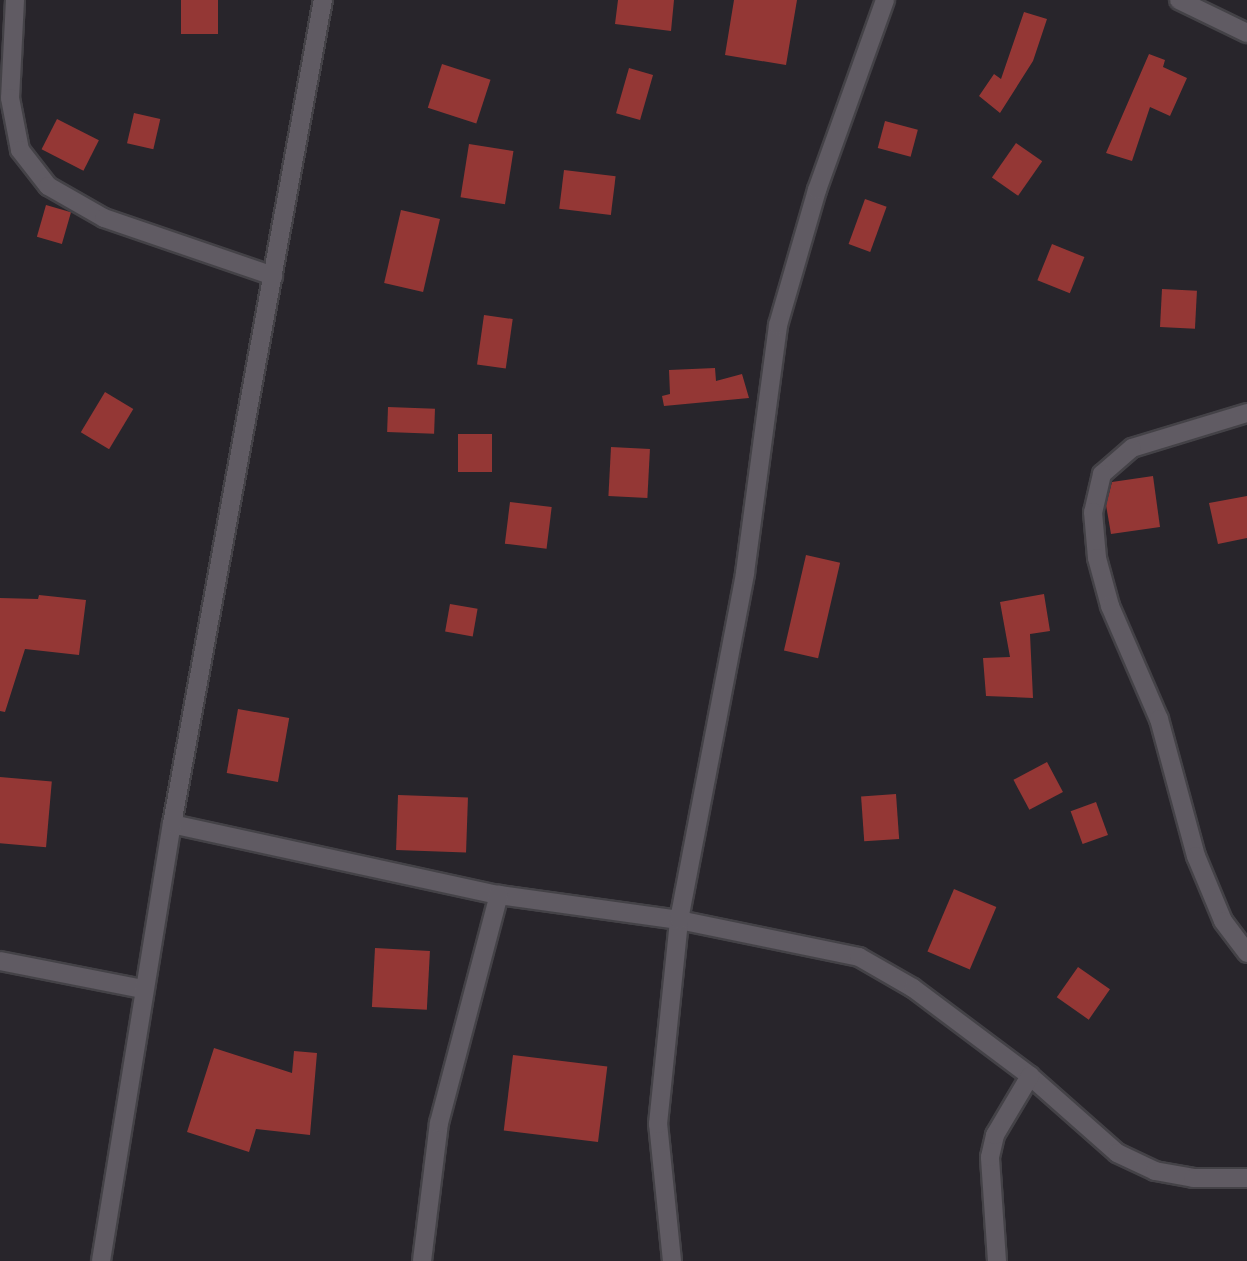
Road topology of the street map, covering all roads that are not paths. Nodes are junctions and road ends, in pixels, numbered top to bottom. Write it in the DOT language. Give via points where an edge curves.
graph roads {
  1 [pos="15,0"];
  2 [pos="323,0"];
  3 [pos="885,0"];
  4 [pos="1179,0"];
  5 [pos="1247,33"];
  6 [pos="273,276"];
  7 [pos="1247,413"];
  8 [pos="172,824"];
  9 [pos="499,895"];
  10 [pos="678,920"];
  11 [pos="1247,953"];
  12 [pos="0,961"];
  13 [pos="143,989"];
  14 [pos="1030,1076"];
  15 [pos="1247,1178"];
  16 [pos="101,1261"];
  17 [pos="422,1261"];
  18 [pos="672,1261"];
  19 [pos="997,1261"];
  1 -- 6 [label="street" via="10,99 20,150 48,186 104,218"];
  2 -- 6 [label="street"];
  3 -- 10 [label="street" via="817,190 778,325 745,573"];
  4 -- 5 [label="street"];
  6 -- 8 [label="street"];
  7 -- 11 [label="street" via="1132,448 1102,474 1093,512 1097,558 1110,606 1159,719 1196,856 1223,920"];
  8 -- 9 [label="street"];
  8 -- 13 [label="street"];
  9 -- 10 [label="street"];
  9 -- 17 [label="street" via="439,1123"];
  10 -- 14 [label="street" via="859,957 912,988"];
  10 -- 18 [label="street" via="658,1124"];
  12 -- 13 [label="street"];
  13 -- 16 [label="street"];
  14 -- 15 [label="street" via="1117,1153 1155,1171 1193,1178"];
  14 -- 19 [label="street" via="995,1135 990,1157"];
}
